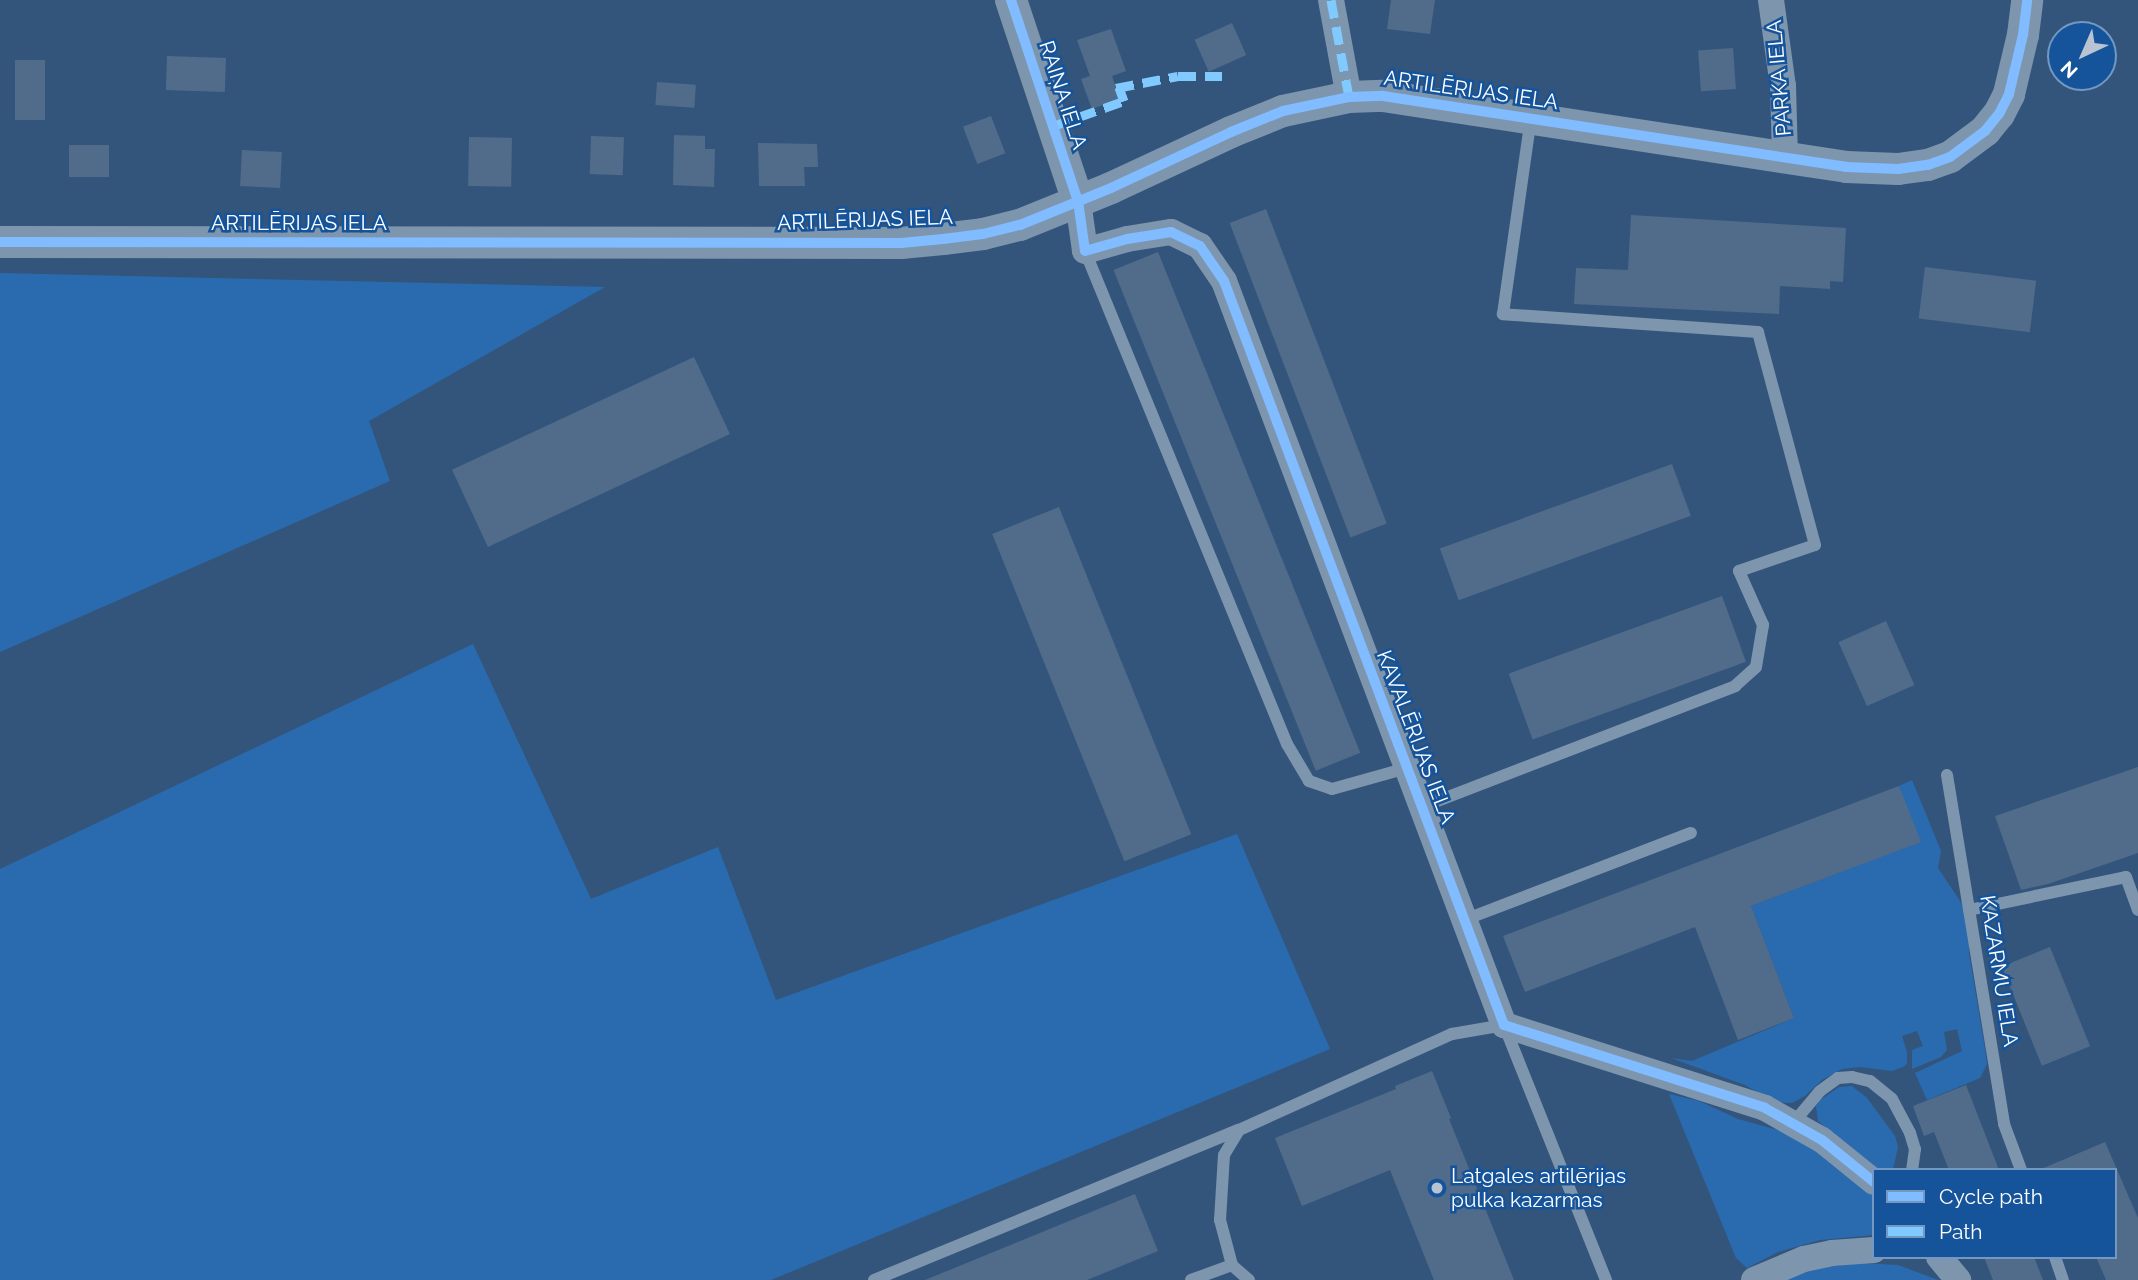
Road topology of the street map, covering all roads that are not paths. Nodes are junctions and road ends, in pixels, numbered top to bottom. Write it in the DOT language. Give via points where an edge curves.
graph roads {
  1 [pos="1011,0"];
  2 [pos="1331,0"];
  3 [pos="1771,0"];
  4 [pos="2027,0"];
  5 [pos="1349,97"];
  6 [pos="1531,117"];
  7 [pos="1785,156"];
  8 [pos="1078,201"];
  9 [pos="0,242"];
  10 [pos="1085,251"];
  11 [pos="1407,768"];
  12 [pos="1947,775"];
  13 [pos="1422,807"];
  14 [pos="1692,833"];
  15 [pos="1969,910"];
  16 [pos="2138,910"];
  17 [pos="1464,920"];
  18 [pos="1504,1025"];
  19 [pos="1794,1122"];
  20 [pos="1239,1130"];
  21 [pos="1912,1168"];
  22 [pos="2020,1168"];
  23 [pos="1872,1180"];
  24 [pos="1872,1250"];
  25 [pos="2056,1259"];
  26 [pos="1231,1265"];
  27 [pos="874,1280"];
  28 [pos="1191,1280"];
  29 [pos="1249,1280"];
  30 [pos="1606,1280"];
  31 [pos="1755,1280"];
  32 [pos="2063,1280"];
  1 -- 8 [label="street, RAIŅA IELA"];
  2 -- 5 [label="street"];
  3 -- 7 [label="street, PARKA IELA" via="1783,86"];
  4 -- 7 [label="street, ARTILĒRIJAS IELA" via="2009,94 1999,114 1950,157 1898,169 1846,167"];
  5 -- 6 [label="street, ARTILĒRIJAS IELA" via="1383,96"];
  5 -- 8 [label="street, ARTILĒRIJAS IELA" via="1283,111"];
  6 -- 7 [label="street, ARTILĒRIJAS IELA"];
  6 -- 13 [label="lane" via="1503,314 1758,332 1815,545 1739,571 1763,625 1756,667 1735,686"];
  8 -- 9 [label="street, ARTILĒRIJAS IELA" via="984,234 901,243"];
  8 -- 10 [label="street"];
  10 -- 11 [label="lane" via="1287,744 1309,781 1332,789"];
  10 -- 11 [label="street, KAVALĒRIJAS IELA" via="1171,232 1200,246 1224,281"];
  11 -- 13 [label="street, KAVALĒRIJAS IELA"];
  12 -- 15 [label="lane, KAZARMU IELA"];
  13 -- 17 [label="street, KAVALĒRIJAS IELA"];
  14 -- 17 [label="lane"];
  15 -- 16 [label="lane" via="2126,877"];
  15 -- 22 [label="lane, KAZARMU IELA" via="2004,1124"];
  17 -- 18 [label="street, KAVALĒRIJAS IELA"];
  18 -- 19 [label="street" via="1765,1108"];
  18 -- 20 [label="lane" via="1452,1034"];
  18 -- 30 [label="lane"];
  19 -- 21 [label="lane" via="1819,1091 1838,1078 1870,1081 1892,1099 1910,1133 1915,1149"];
  19 -- 23 [label="street"];
  20 -- 26 [label="lane" via="1224,1155 1220,1220"];
  20 -- 27 [label="lane"];
  24 -- 31 [label="street" via="1804,1259"];
  25 -- 32 [label="lane"];
  26 -- 28 [label="lane"];
  26 -- 29 [label="lane"];
}
